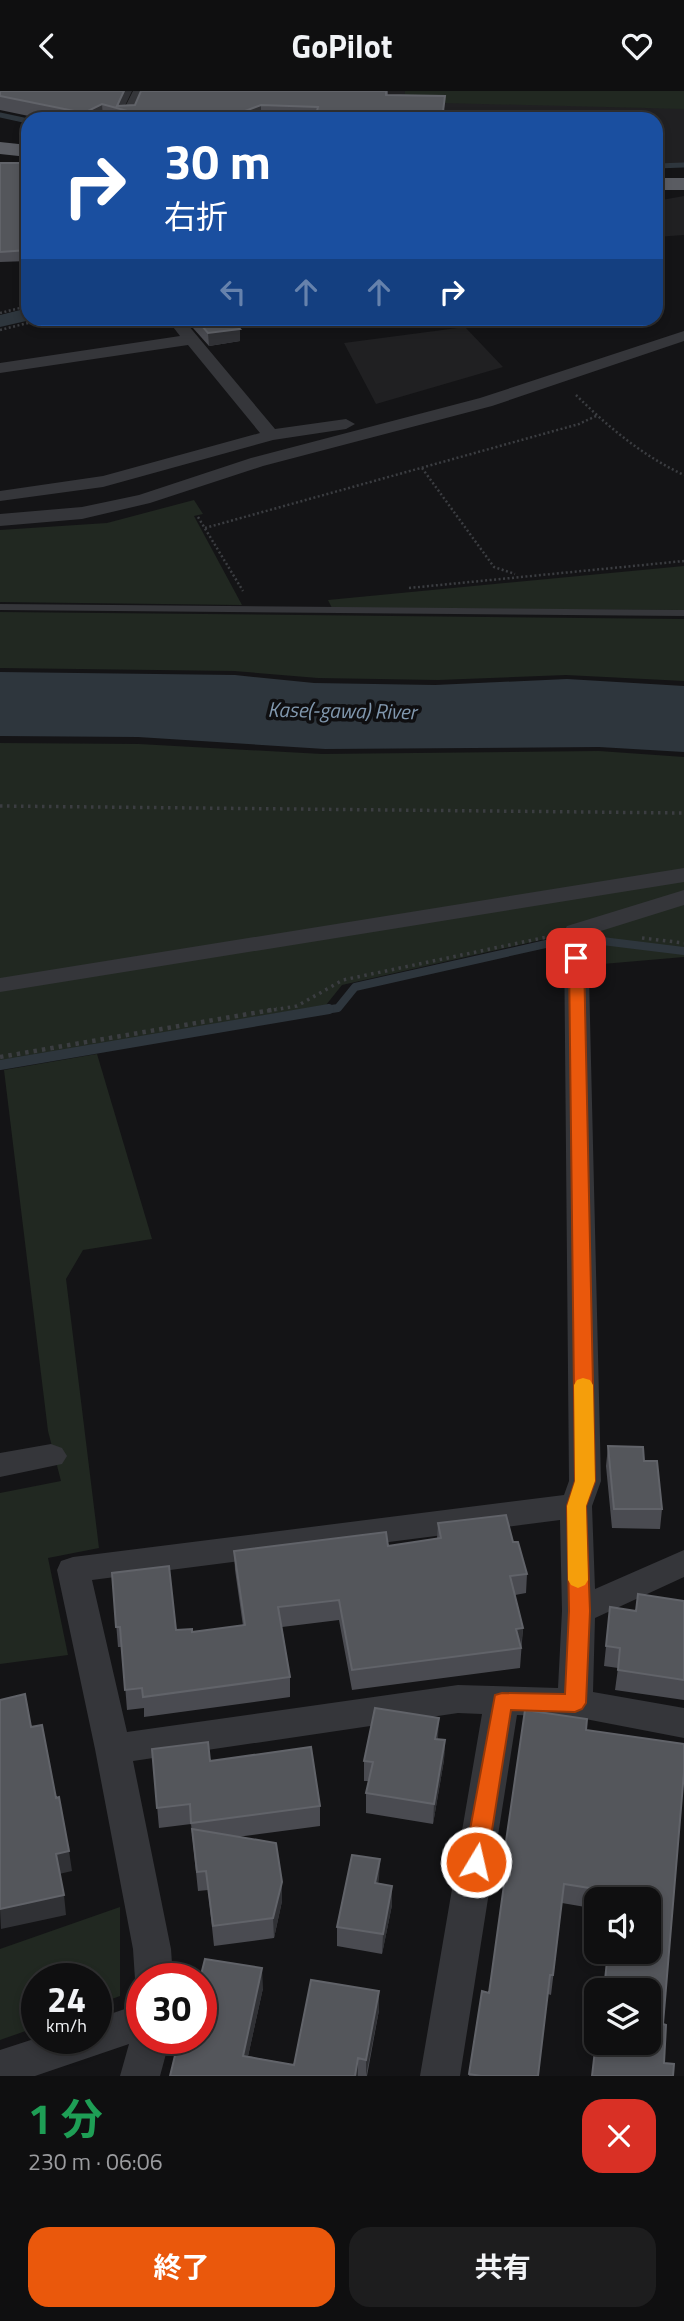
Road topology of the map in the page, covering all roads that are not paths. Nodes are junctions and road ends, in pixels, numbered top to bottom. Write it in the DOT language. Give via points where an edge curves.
graph roads {
  1 [pos="0,140"];
  2 [pos="21,142"];
  3 [pos="0,148"];
  4 [pos="21,150"];
  5 [pos="684,176"];
  6 [pos="663,177"];
  7 [pos="663,184"];
  8 [pos="684,184"];
  9 [pos="181,326"];
  10 [pos="684,337"];
  11 [pos="192,339"];
  12 [pos="0,368"];
  13 [pos="486,402"];
  14 [pos="271,435"];
  15 [pos="0,496"];
  16 [pos="0,520"];
  17 [pos="0,607"];
  18 [pos="684,613"];
  19 [pos="684,876"];
  20 [pos="684,897"];
  21 [pos="0,985"];
  22 [pos="51,1456"];
  23 [pos="0,1465"];
  24 [pos="576,1506"];
  25 [pos="684,1563"];
  26 [pos="579,1611"];
  27 [pos="502,1701"];
  28 [pos="575,1703"];
  29 [pos="684,1723"];
  30 [pos="113,1749"];
  31 [pos="153,1963"];
  32 [pos="45,2054"];
  33 [pos="146,2054"];
  34 [pos="0,2069"];
  35 [pos="140,2076"];
  36 [pos="440,2076"];
  1 -- 2 [label="highway"];
  3 -- 4 [label="highway"];
  5 -- 6 [label="highway"];
  7 -- 8 [label="highway"];
  9 -- 11 [label="street"];
  10 -- 13 [label="street"];
  11 -- 12 [label="street"];
  11 -- 14 [label="street"];
  13 -- 14 [label="street"];
  13 -- 16 [label="street" via="257,462 144,499 82,513"];
  14 -- 15 [label="street" via="116,479"];
  17 -- 18 [label="lane"];
  19 -- 21 [label="street"];
  20 -- 24 [label="street" via="576,931 585,1481"];
  22 -- 23 [label="street"];
  24 -- 26 [label="street"];
  24 -- 30 [label="street" via="73,1570"];
  25 -- 26 [label="street"];
  26 -- 28 [label="street"];
  27 -- 28 [label="street"];
  27 -- 30 [label="street" via="458,1699"];
  27 -- 36 [label="street"];
  28 -- 29 [label="street"];
  30 -- 31 [label="street"];
  32 -- 34 [label="street"];
  33 -- 35 [label="street"];
}
